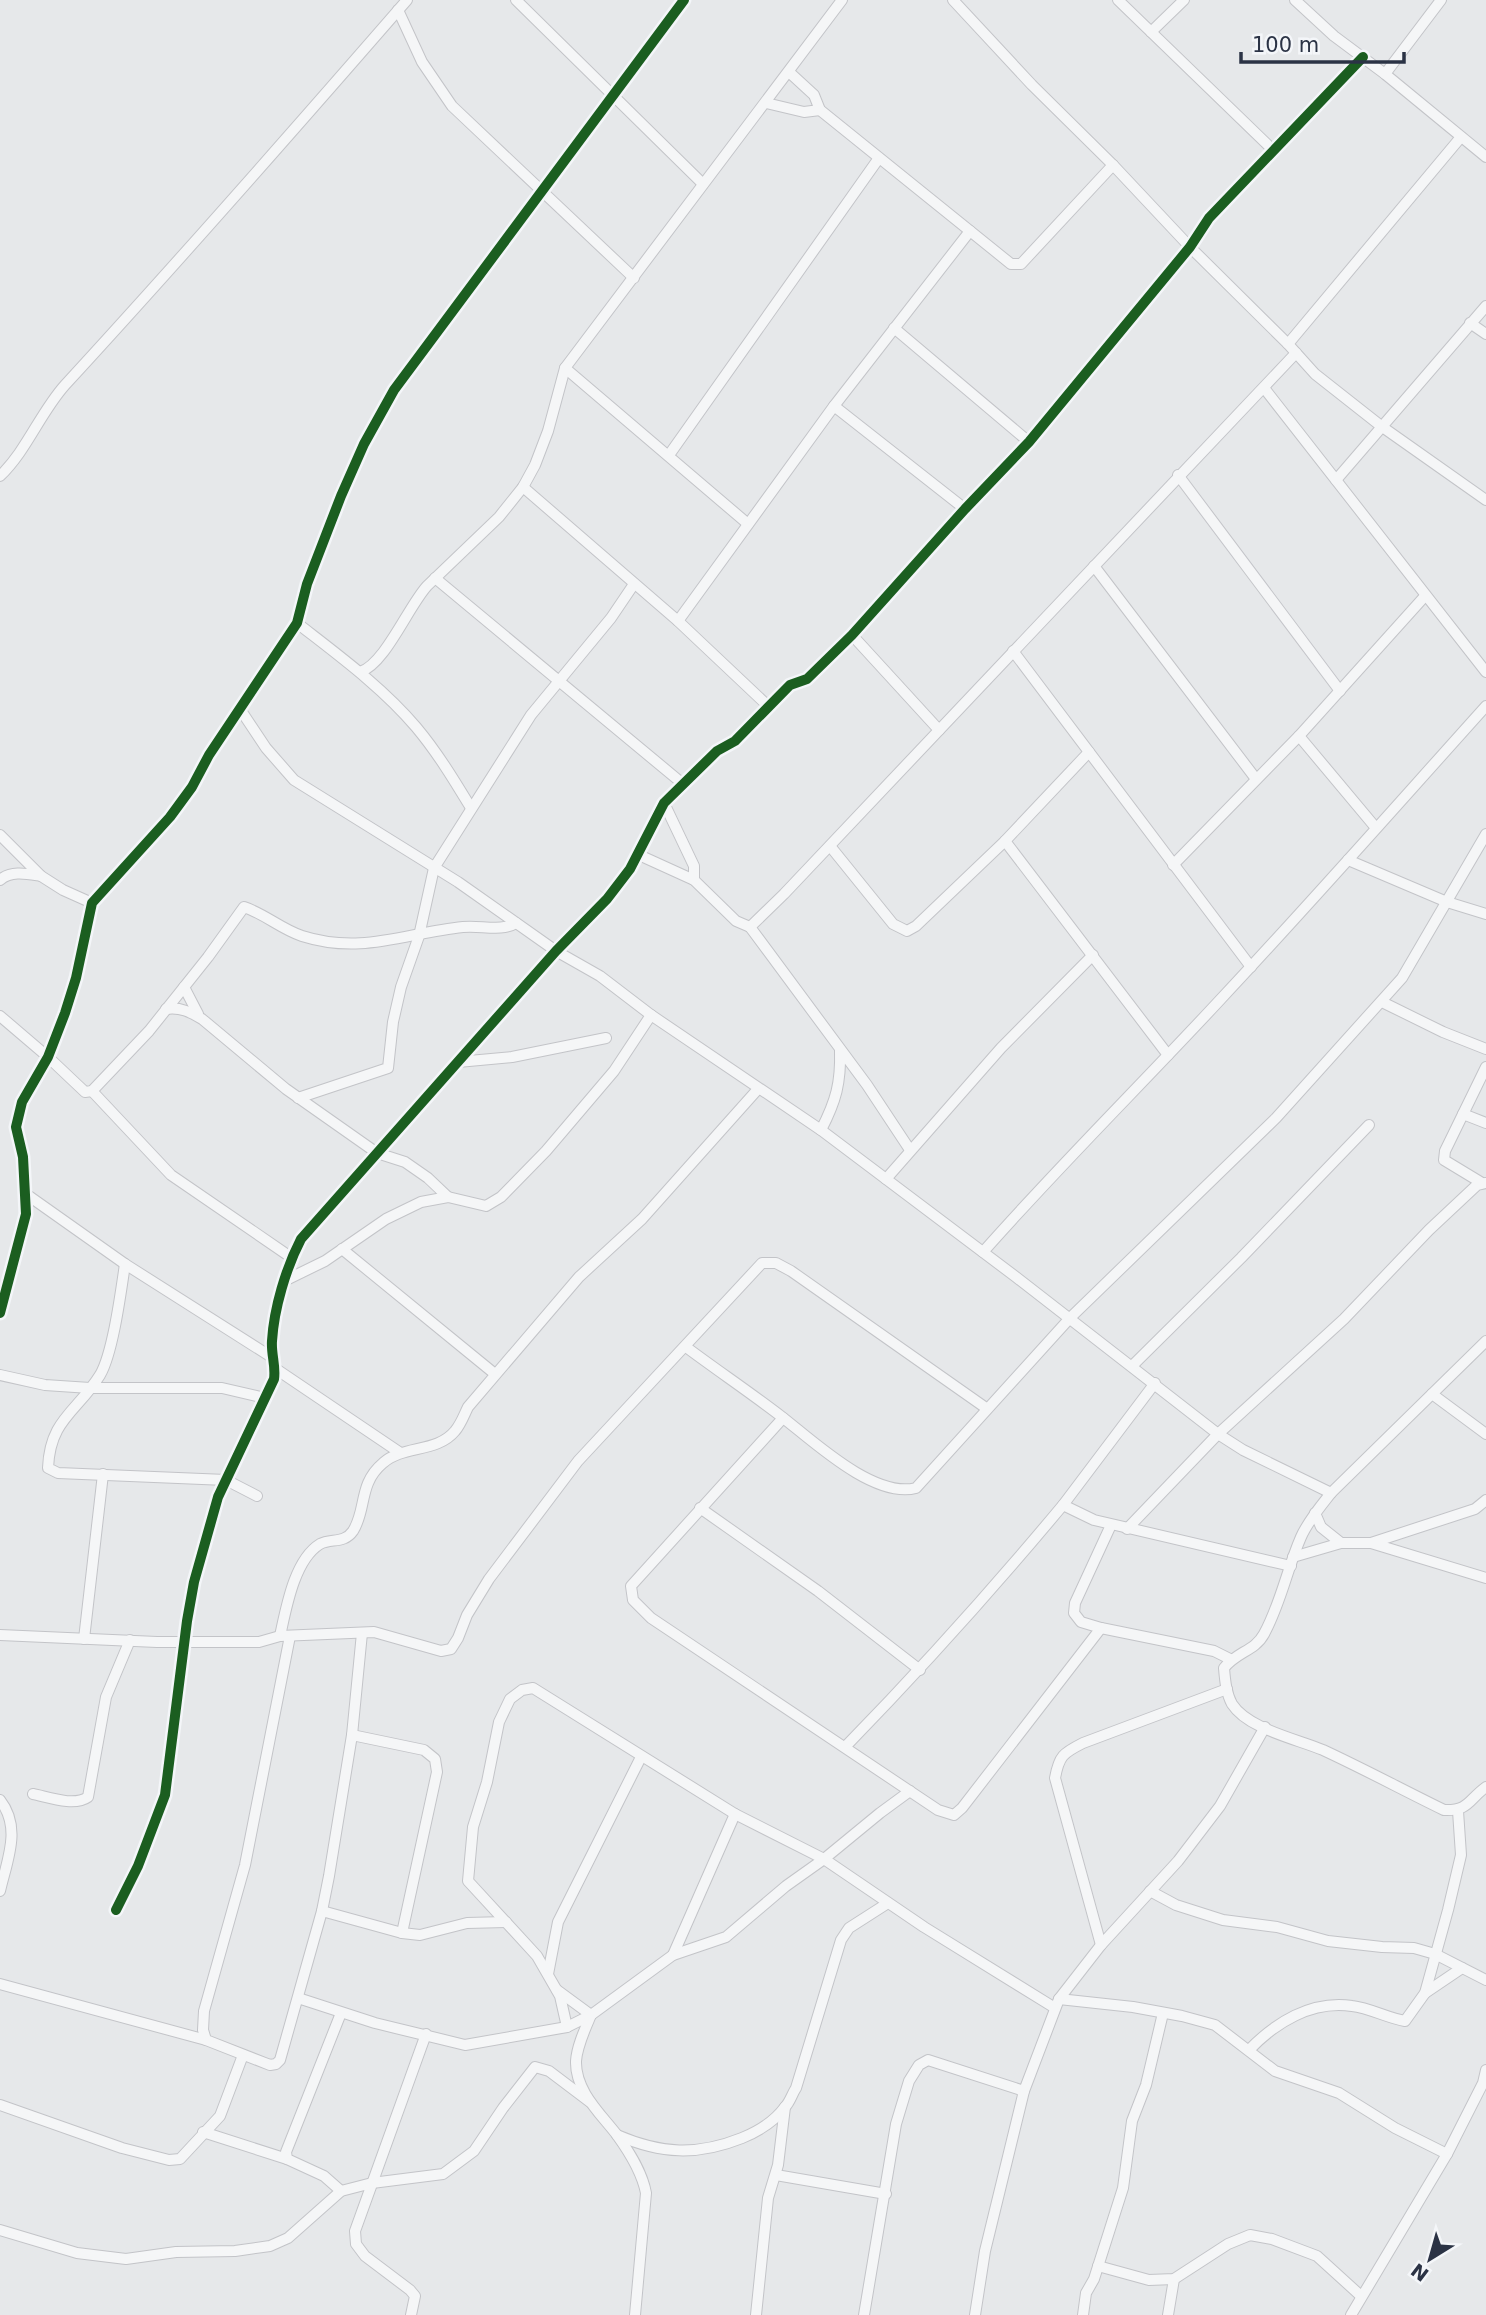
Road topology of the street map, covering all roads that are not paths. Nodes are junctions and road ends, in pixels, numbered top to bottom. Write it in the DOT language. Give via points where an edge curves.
graph roads {
  1 [pos="407,0"];
  2 [pos="516,0"];
  3 [pos="684,0"];
  4 [pos="842,0"];
  5 [pos="953,0"];
  6 [pos="1118,0"];
  7 [pos="1184,0"];
  8 [pos="1295,0"];
  9 [pos="1441,0"];
  10 [pos="398,10"];
  11 [pos="1151,32"];
  12 [pos="1363,57"];
  13 [pos="789,72"];
  14 [pos="1385,74"];
  15 [pos="613,94"];
  16 [pos="766,103"];
  17 [pos="820,110"];
  18 [pos="1461,136"];
  19 [pos="1273,150"];
  20 [pos="1486,157"];
  21 [pos="878,158"];
  22 [pos="1113,165"];
  23 [pos="703,184"];
  24 [pos="540,190"];
  25 [pos="970,231"];
  26 [pos="1190,247"];
  27 [pos="634,278"];
  28 [pos="1486,306"];
  29 [pos="1470,323"];
  30 [pos="894,328"];
  31 [pos="1486,334"];
  32 [pos="1292,348"];
  33 [pos="565,368"];
  34 [pos="1264,388"];
  35 [pos="834,406"];
  36 [pos="1381,426"];
  37 [pos="1029,442"];
  38 [pos="669,455"];
  39 [pos="0,475"];
  40 [pos="1178,475"];
  41 [pos="1336,480"];
  42 [pos="523,487"];
  43 [pos="1486,500"];
  44 [pos="965,509"];
  45 [pos="748,524"];
  46 [pos="1094,566"];
  47 [pos="435,578"];
  48 [pos="635,584"];
  49 [pos="1425,596"];
  50 [pos="678,621"];
  51 [pos="297,623"];
  52 [pos="852,635"];
  53 [pos="1013,651"];
  54 [pos="360,672"];
  55 [pos="1486,672"];
  56 [pos="559,681"];
  57 [pos="1340,691"];
  58 [pos="767,705"];
  59 [pos="1486,706"];
  60 [pos="240,709"];
  61 [pos="939,730"];
  62 [pos="1299,736"];
  63 [pos="1089,752"];
  64 [pos="1256,779"];
  65 [pos="683,784"];
  66 [pos="664,803"];
  67 [pos="471,808"];
  68 [pos="1376,828"];
  69 [pos="1486,834"];
  70 [pos="0,835"];
  71 [pos="1004,841"];
  72 [pos="830,846"];
  73 [pos="639,855"];
  74 [pos="1348,860"];
  75 [pos="1173,865"];
  76 [pos="434,868"];
  77 [pos="41,876"];
  78 [pos="0,880"];
  79 [pos="694,880"];
  80 [pos="1447,902"];
  81 [pos="92,903"];
  82 [pos="1486,914"];
  83 [pos="516,923"];
  84 [pos="750,927"];
  85 [pos="419,936"];
  86 [pos="556,951"];
  87 [pos="1093,955"];
  88 [pos="1251,967"];
  89 [pos="184,987"];
  90 [pos="1382,1002"];
  91 [pos="166,1009"];
  92 [pos="651,1015"];
  93 [pos="0,1016"];
  94 [pos="202,1019"];
  95 [pos="606,1038"];
  96 [pos="1486,1049"];
  97 [pos="840,1050"];
  98 [pos="1168,1055"];
  99 [pos="48,1057"];
  100 [pos="458,1062"];
  101 [pos="1486,1068"];
  102 [pos="758,1088"];
  103 [pos="92,1091"];
  104 [pos="298,1098"];
  105 [pos="1463,1114"];
  106 [pos="1486,1124"];
  107 [pos="1368,1125"];
  108 [pos="821,1130"];
  109 [pos="910,1150"];
  110 [pos="376,1153"];
  111 [pos="886,1179"];
  112 [pos="1484,1183"];
  113 [pos="26,1194"];
  114 [pos="447,1197"];
  115 [pos="342,1248"];
  116 [pos="983,1252"];
  117 [pos="292,1258"];
  118 [pos="125,1264"];
  119 [pos="284,1281"];
  120 [pos="0,1313"];
  121 [pos="1070,1318"];
  122 [pos="1486,1341"];
  123 [pos="686,1347"];
  124 [pos="274,1363"];
  125 [pos="1132,1366"];
  126 [pos="495,1374"];
  127 [pos="0,1375"];
  128 [pos="1155,1383"];
  129 [pos="90,1388"];
  130 [pos="1432,1394"];
  131 [pos="265,1398"];
  132 [pos="986,1408"];
  133 [pos="783,1418"];
  134 [pos="1218,1434"];
  135 [pos="1486,1434"];
  136 [pos="399,1452"];
  137 [pos="103,1474"];
  138 [pos="226,1480"];
  139 [pos="1331,1493"];
  140 [pos="257,1496"];
  141 [pos="1486,1500"];
  142 [pos="1063,1505"];
  143 [pos="700,1508"];
  144 [pos="1315,1513"];
  145 [pos="1111,1525"];
  146 [pos="1127,1529"];
  147 [pos="1340,1543"];
  148 [pos="1371,1543"];
  149 [pos="1292,1562"];
  150 [pos="1486,1578"];
  151 [pos="1101,1628"];
  152 [pos="362,1633"];
  153 [pos="0,1635"];
  154 [pos="285,1636"];
  155 [pos="84,1639"];
  156 [pos="130,1640"];
  157 [pos="186,1640"];
  158 [pos="1227,1663"];
  159 [pos="920,1670"];
  160 [pos="1227,1689"];
  161 [pos="1265,1727"];
  162 [pos="352,1735"];
  163 [pos="845,1747"];
  164 [pos="641,1757"];
  165 [pos="1486,1787"];
  166 [pos="910,1791"];
  167 [pos="33,1794"];
  168 [pos="0,1800"];
  169 [pos="1458,1811"];
  170 [pos="736,1814"];
  171 [pos="824,1859"];
  172 [pos="0,1891"];
  173 [pos="1150,1892"];
  174 [pos="888,1903"];
  175 [pos="116,1910"];
  176 [pos="322,1911"];
  177 [pos="506,1922"];
  178 [pos="402,1933"];
  179 [pos="1101,1945"];
  180 [pos="1435,1954"];
  181 [pos="673,1955"];
  182 [pos="1462,1968"];
  183 [pos="548,1974"];
  184 [pos="1486,1980"];
  185 [pos="0,1984"];
  186 [pos="556,1990"];
  187 [pos="1425,1993"];
  188 [pos="298,1998"];
  189 [pos="1057,2004"];
  190 [pos="341,2012"];
  191 [pos="1163,2013"];
  192 [pos="591,2015"];
  193 [pos="567,2027"];
  194 [pos="426,2034"];
  195 [pos="206,2040"];
  196 [pos="1248,2050"];
  197 [pos="243,2055"];
  198 [pos="1486,2070"];
  199 [pos="1024,2091"];
  200 [pos="590,2102"];
  201 [pos="0,2105"];
  202 [pos="785,2107"];
  203 [pos="203,2132"];
  204 [pos="617,2134"];
  205 [pos="1447,2154"];
  206 [pos="287,2159"];
  207 [pos="776,2175"];
  208 [pos="372,2183"];
  209 [pos="341,2191"];
  210 [pos="886,2194"];
  211 [pos="0,2230"];
  212 [pos="1098,2266"];
  213 [pos="1174,2279"];
  214 [pos="1361,2296"];
  215 [pos="411,2315"];
  216 [pos="635,2315"];
  217 [pos="756,2315"];
  218 [pos="864,2315"];
  219 [pos="975,2315"];
  220 [pos="1083,2315"];
  221 [pos="1168,2315"];
  222 [pos="1352,2315"];
  1 -- 10 [label="street"];
  2 -- 15 [label="street"];
  3 -- 15 [label="street"];
  4 -- 13 [label="street"];
  5 -- 22 [label="street"];
  6 -- 11 [label="street"];
  7 -- 11 [label="street"];
  8 -- 12 [label="street"];
  9 -- 14 [label="street"];
  10 -- 24 [label="street" via="422,62 452,106"];
  10 -- 39 [label="street" via="52,400 16,459"];
  11 -- 19 [label="street"];
  12 -- 14 [label="street"];
  12 -- 19 [label="street"];
  13 -- 16 [label="street"];
  13 -- 17 [label="street" via="814,95"];
  14 -- 18 [label="street"];
  15 -- 23 [label="street"];
  15 -- 24 [label="street"];
  16 -- 17 [label="street" via="804,112"];
  16 -- 23 [label="street"];
  17 -- 21 [label="street"];
  18 -- 20 [label="street"];
  18 -- 32 [label="street"];
  19 -- 26 [label="street" via="1209,218"];
  21 -- 25 [label="street"];
  21 -- 38 [label="street"];
  22 -- 25 [label="street" via="1020,264 1011,264"];
  22 -- 26 [label="street"];
  23 -- 27 [label="street"];
  24 -- 27 [label="street"];
  24 -- 51 [label="street" via="394,390 341,496"];
  25 -- 30 [label="street"];
  26 -- 32 [label="street"];
  26 -- 37 [label="street"];
  27 -- 33 [label="street"];
  28 -- 29 [label="street"];
  29 -- 31 [label="street"];
  29 -- 36 [label="street"];
  30 -- 35 [label="street"];
  30 -- 37 [label="street"];
  32 -- 34 [label="street"];
  32 -- 36 [label="street" via="1315,374"];
  33 -- 38 [label="street"];
  33 -- 42 [label="street" via="548,431"];
  34 -- 40 [label="street"];
  34 -- 41 [label="street"];
  35 -- 44 [label="street"];
  35 -- 45 [label="street"];
  36 -- 41 [label="street"];
  36 -- 43 [label="street"];
  37 -- 44 [label="street"];
  38 -- 45 [label="street"];
  40 -- 46 [label="street"];
  40 -- 57 [label="street"];
  41 -- 49 [label="street"];
  42 -- 47 [label="street" via="499,517"];
  42 -- 48 [label="street"];
  44 -- 52 [label="street"];
  45 -- 50 [label="street"];
  46 -- 53 [label="street"];
  46 -- 64 [label="street"];
  47 -- 54 [label="street" via="416,598 369,669"];
  47 -- 56 [label="street"];
  48 -- 50 [label="street"];
  48 -- 56 [label="street"];
  49 -- 55 [label="street"];
  49 -- 57 [label="street"];
  50 -- 58 [label="street"];
  51 -- 54 [label="street"];
  51 -- 60 [label="street"];
  52 -- 58 [label="street" via="807,678 790,685"];
  52 -- 61 [label="street"];
  53 -- 61 [label="street"];
  53 -- 63 [label="street"];
  54 -- 67 [label="street" via="415,726"];
  56 -- 65 [label="street"];
  56 -- 67 [label="street" via="531,715"];
  57 -- 62 [label="street"];
  58 -- 65 [label="street" via="735,741 717,751"];
  59 -- 68 [label="street"];
  60 -- 76 [label="street" via="294,780"];
  60 -- 81 [label="street" via="170,817"];
  61 -- 72 [label="street"];
  62 -- 64 [label="street"];
  62 -- 68 [label="street"];
  63 -- 71 [label="street"];
  63 -- 75 [label="street"];
  64 -- 75 [label="street"];
  65 -- 66 [label="street"];
  66 -- 73 [label="street"];
  66 -- 79 [label="street" via="694,866"];
  67 -- 76 [label="street"];
  68 -- 74 [label="street"];
  69 -- 80 [label="street"];
  70 -- 77 [label="street"];
  71 -- 72 [label="street" via="907,932 893,924"];
  71 -- 87 [label="street"];
  72 -- 84 [label="street"];
  73 -- 79 [label="street"];
  73 -- 86 [label="street" via="607,899"];
  74 -- 80 [label="street"];
  74 -- 88 [label="street"];
  75 -- 88 [label="street"];
  76 -- 83 [label="street"];
  76 -- 85 [label="street"];
  77 -- 78 [label="street" via="22,873"];
  77 -- 81 [label="street"];
  79 -- 84 [label="street" via="736,921"];
  80 -- 82 [label="street"];
  80 -- 90 [label="street" via="1402,978"];
  81 -- 99 [label="street" via="76,978"];
  83 -- 85 [label="street"];
  83 -- 86 [label="street"];
  84 -- 97 [label="street"];
  85 -- 89 [label="street" via="352,945 320,940 244,907"];
  85 -- 104 [label="street" via="401,987 388,1068"];
  86 -- 92 [label="street" via="600,976"];
  86 -- 100 [label="street"];
  87 -- 98 [label="street"];
  87 -- 109 [label="street"];
  88 -- 98 [label="street"];
  89 -- 91 [label="street"];
  89 -- 94 [label="street"];
  90 -- 96 [label="street"];
  90 -- 121 [label="street" via="1276,1118"];
  91 -- 94 [label="street" via="189,1011"];
  91 -- 103 [label="street"];
  92 -- 102 [label="street"];
  92 -- 114 [label="street" via="614,1071 502,1197 486,1206"];
  93 -- 99 [label="street"];
  94 -- 104 [label="street"];
  95 -- 100 [label="street" via="512,1057"];
  97 -- 108 [label="street" via="836,1101"];
  97 -- 109 [label="street"];
  98 -- 116 [label="street"];
  99 -- 103 [label="street" via="85,1092"];
  99 -- 113 [label="street" via="22,1102 16,1127"];
  100 -- 110 [label="street"];
  101 -- 105 [label="street"];
  102 -- 108 [label="street"];
  102 -- 126 [label="street" via="642,1219 579,1277"];
  103 -- 117 [label="street" via="171,1175"];
  104 -- 110 [label="street"];
  105 -- 106 [label="street"];
  105 -- 112 [label="street" via="1444,1160"];
  107 -- 125 [label="street"];
  108 -- 111 [label="street"];
  109 -- 111 [label="street"];
  110 -- 114 [label="street" via="405,1162"];
  110 -- 117 [label="street" via="301,1239"];
  111 -- 116 [label="street"];
  112 -- 134 [label="street" via="1429,1230 1344,1319"];
  113 -- 118 [label="street"];
  113 -- 120 [label="street" via="26,1214"];
  114 -- 115 [label="street" via="421,1202"];
  115 -- 119 [label="street"];
  115 -- 126 [label="street"];
  116 -- 121 [label="street"];
  117 -- 119 [label="street"];
  118 -- 124 [label="street"];
  118 -- 129 [label="street" via="101,1374"];
  119 -- 124 [label="street" via="272,1341"];
  121 -- 125 [label="street"];
  121 -- 132 [label="street"];
  122 -- 130 [label="street"];
  123 -- 132 [label="street" via="762,1263 776,1264"];
  123 -- 133 [label="street"];
  123 -- 152 [label="street" via="578,1461 539,1510 489,1579 451,1649 441,1651 374,1632"];
  124 -- 131 [label="street" via="274,1379"];
  124 -- 136 [label="street"];
  125 -- 128 [label="street"];
  126 -- 136 [label="street" via="455,1432 421,1448"];
  127 -- 129 [label="street"];
  128 -- 134 [label="street"];
  128 -- 142 [label="street"];
  129 -- 131 [label="street" via="222,1388"];
  129 -- 137 [label="street" via="55,1433 48,1468 58,1473"];
  130 -- 135 [label="street"];
  130 -- 139 [label="street"];
  131 -- 138 [label="street"];
  132 -- 133 [label="street" via="930,1475 916,1488 904,1491 849,1468"];
  133 -- 143 [label="street"];
  134 -- 139 [label="street"];
  134 -- 146 [label="street"];
  136 -- 154 [label="street" via="381,1464 365,1488 352,1532 310,1552 290,1590"];
  137 -- 138 [label="street"];
  137 -- 155 [label="street"];
  138 -- 140 [label="street"];
  138 -- 157 [label="street" via="194,1582"];
  139 -- 144 [label="street"];
  141 -- 148 [label="street" via="1475,1509"];
  142 -- 145 [label="street"];
  142 -- 159 [label="street"];
  143 -- 159 [label="street"];
  143 -- 163 [label="street" via="631,1586 633,1600 651,1618"];
  144 -- 147 [label="street" via="1321,1527"];
  144 -- 149 [label="street"];
  145 -- 146 [label="street"];
  145 -- 151 [label="street" via="1074,1613 1081,1622"];
  146 -- 149 [label="street"];
  147 -- 148 [label="street"];
  147 -- 149 [label="street"];
  148 -- 150 [label="street"];
  149 -- 158 [label="street" via="1264,1634 1254,1648"];
  151 -- 158 [label="street" via="1214,1651"];
  151 -- 166 [label="street" via="954,1815"];
  152 -- 154 [label="street"];
  152 -- 162 [label="street"];
  153 -- 155 [label="street"];
  154 -- 157 [label="street" via="259,1642"];
  154 -- 195 [label="street" via="245,1865 204,2011"];
  155 -- 156 [label="street"];
  156 -- 157 [label="street"];
  156 -- 167 [label="street" via="106,1697 88,1797 72,1801"];
  157 -- 175 [label="street" via="165,1795"];
  158 -- 160 [label="street"];
  159 -- 163 [label="street"];
  160 -- 161 [label="street" via="1244,1716"];
  160 -- 179 [label="street" via="1083,1742 1058,1761 1055,1778"];
  161 -- 169 [label="street" via="1444,1811"];
  161 -- 173 [label="street" via="1220,1806"];
  162 -- 176 [label="street"];
  162 -- 178 [label="street" via="424,1751 435,1759 437,1772"];
  163 -- 166 [label="street"];
  164 -- 170 [label="street"];
  164 -- 177 [label="street" via="533,1688 510,1699 499,1722 473,1827 468,1881"];
  164 -- 183 [label="street" via="558,1922"];
  165 -- 169 [label="street"];
  166 -- 171 [label="street"];
  168 -- 172 [label="street" via="13,1835"];
  169 -- 180 [label="street" via="1461,1855"];
  170 -- 171 [label="street"];
  170 -- 181 [label="street"];
  171 -- 174 [label="street"];
  171 -- 181 [label="street" via="726,1937"];
  173 -- 179 [label="street"];
  173 -- 180 [label="street" via="1223,1920 1277,1927 1328,1941"];
  174 -- 189 [label="street"];
  174 -- 202 [label="street" via="849,1928 841,1940 804,2064"];
  176 -- 178 [label="street"];
  176 -- 188 [label="street"];
  177 -- 178 [label="street" via="467,1923 419,1935"];
  177 -- 183 [label="street"];
  179 -- 189 [label="street"];
  180 -- 182 [label="street"];
  180 -- 187 [label="street"];
  181 -- 192 [label="street"];
  182 -- 184 [label="street"];
  182 -- 187 [label="street"];
  183 -- 186 [label="street"];
  185 -- 195 [label="street"];
  186 -- 192 [label="street"];
  186 -- 193 [label="street"];
  187 -- 196 [label="street" via="1405,2021 1353,2006 1316,2008 1289,2017"];
  188 -- 190 [label="street"];
  188 -- 197 [label="street" via="280,2060 270,2065"];
  189 -- 191 [label="street"];
  189 -- 199 [label="street"];
  190 -- 194 [label="street"];
  190 -- 206 [label="street"];
  191 -- 196 [label="street" via="1215,2025"];
  191 -- 212 [label="street" via="1132,2122 1123,2188"];
  192 -- 193 [label="street"];
  192 -- 200 [label="street" via="576,2063"];
  193 -- 194 [label="street" via="465,2045"];
  194 -- 208 [label="street"];
  195 -- 197 [label="street"];
  196 -- 205 [label="street" via="1275,2071 1339,2093"];
  197 -- 203 [label="street" via="220,2116"];
  198 -- 205 [label="street"];
  199 -- 210 [label="street" via="928,2060 919,2064 896,2124"];
  199 -- 219 [label="street" via="985,2251"];
  200 -- 204 [label="street"];
  200 -- 208 [label="street" via="549,2071 535,2067 474,2151 443,2174"];
  201 -- 203 [label="street" via="169,2160 180,2159"];
  202 -- 204 [label="street" via="761,2131 721,2146 690,2151 640,2145"];
  202 -- 207 [label="street"];
  203 -- 206 [label="street"];
  204 -- 216 [label="street" via="634,2160 646,2193"];
  205 -- 214 [label="street"];
  206 -- 209 [label="street" via="324,2176"];
  207 -- 210 [label="street"];
  207 -- 217 [label="street" via="768,2198"];
  208 -- 209 [label="street"];
  208 -- 215 [label="street" via="355,2231 356,2244 415,2296"];
  209 -- 211 [label="street" via="288,2238 255,2249 126,2259 77,2253"];
  210 -- 218 [label="street"];
  212 -- 213 [label="street" via="1149,2280"];
  212 -- 220 [label="street" via="1086,2293"];
  213 -- 214 [label="street" via="1250,2235 1317,2256"];
  213 -- 221 [label="street"];
  214 -- 222 [label="street"];
}
